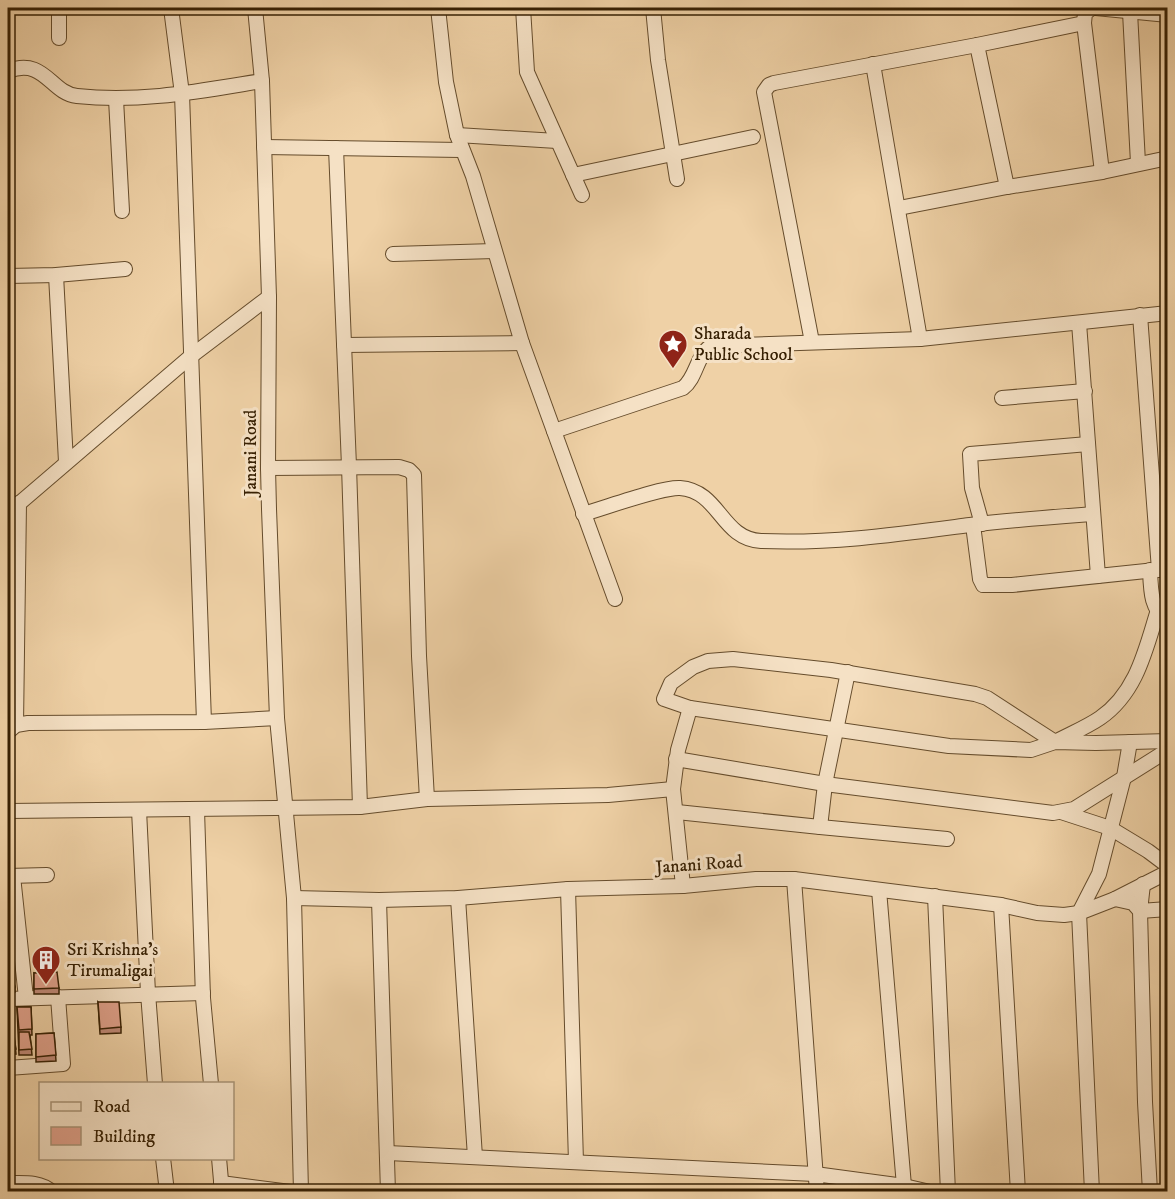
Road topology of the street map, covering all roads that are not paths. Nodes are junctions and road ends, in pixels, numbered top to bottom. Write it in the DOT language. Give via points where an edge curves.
graph roads {
  1 [pos="59,8"];
  2 [pos="171,8"];
  3 [pos="255,8"];
  4 [pos="438,8"];
  5 [pos="524,8"];
  6 [pos="653,8"];
  7 [pos="1094,8"];
  8 [pos="1130,12"];
  9 [pos="1167,15"];
  10 [pos="1084,23"];
  11 [pos="59,38"];
  12 [pos="977,45"];
  13 [pos="873,64"];
  14 [pos="8,71"];
  15 [pos="262,81"];
  16 [pos="182,94"];
  17 [pos="116,99"];
  18 [pos="457,135"];
  19 [pos="753,137"];
  20 [pos="557,141"];
  21 [pos="264,147"];
  22 [pos="336,148"];
  23 [pos="461,150"];
  24 [pos="673,154"];
  25 [pos="1167,158"];
  26 [pos="1138,163"];
  27 [pos="1102,172"];
  28 [pos="573,175"];
  29 [pos="677,179"];
  30 [pos="1007,187"];
  31 [pos="582,195"];
  32 [pos="899,208"];
  33 [pos="122,211"];
  34 [pos="494,251"];
  35 [pos="393,254"];
  36 [pos="125,270"];
  37 [pos="8,276"];
  38 [pos="56,276"];
  39 [pos="269,297"];
  40 [pos="1167,313"];
  41 [pos="1140,315"];
  42 [pos="1079,323"];
  43 [pos="920,339"];
  44 [pos="812,342"];
  45 [pos="522,343"];
  46 [pos="344,345"];
  47 [pos="190,357"];
  48 [pos="1085,391"];
  49 [pos="1002,398"];
  50 [pos="554,430"];
  51 [pos="1088,444"];
  52 [pos="66,462"];
  53 [pos="349,466"];
  54 [pos="268,468"];
  55 [pos="19,503"];
  56 [pos="8,513"];
  57 [pos="1094,513"];
  58 [pos="583,514"];
  59 [pos="978,524"];
  60 [pos="1159,570"];
  61 [pos="1098,576"];
  62 [pos="615,599"];
  63 [pos="1157,613"];
  64 [pos="1167,626"];
  65 [pos="848,672"];
  66 [pos="690,708"];
  67 [pos="278,718"];
  68 [pos="204,722"];
  69 [pos="12,728"];
  70 [pos="836,730"];
  71 [pos="1167,741"];
  72 [pos="1055,742"];
  73 [pos="1130,742"];
  74 [pos="1167,750"];
  75 [pos="676,759"];
  76 [pos="1124,777"];
  77 [pos="825,784"];
  78 [pos="674,789"];
  79 [pos="427,799"];
  80 [pos="360,807"];
  81 [pos="286,808"];
  82 [pos="139,810"];
  83 [pos="197,810"];
  84 [pos="8,811"];
  85 [pos="677,812"];
  86 [pos="1061,812"];
  87 [pos="820,827"];
  88 [pos="1110,828"];
  89 [pos="947,839"];
  90 [pos="1167,866"];
  91 [pos="1167,872"];
  92 [pos="47,875"];
  93 [pos="10,876"];
  94 [pos="794,879"];
  95 [pos="1143,884"];
  96 [pos="682,886"];
  97 [pos="568,889"];
  98 [pos="879,890"];
  99 [pos="935,896"];
  100 [pos="294,898"];
  101 [pos="458,898"];
  102 [pos="1115,899"];
  103 [pos="379,900"];
  104 [pos="1001,905"];
  105 [pos="1167,909"];
  106 [pos="1140,911"];
  107 [pos="1079,913"];
  108 [pos="148,993"];
  109 [pos="203,993"];
  110 [pos="58,997"];
  111 [pos="26,998"];
  112 [pos="8,999"];
  113 [pos="8,1068"];
  114 [pos="155,1082"];
  115 [pos="211,1082"];
  116 [pos="387,1153"];
  117 [pos="475,1157"];
  118 [pos="163,1160"];
  119 [pos="219,1160"];
  120 [pos="576,1162"];
  121 [pos="815,1174"];
  122 [pos="8,1183"];
  123 [pos="904,1186"];
  124 [pos="222,1187"];
  125 [pos="52,1191"];
  126 [pos="167,1191"];
  127 [pos="290,1191"];
  128 [pos="301,1191"];
  129 [pos="388,1191"];
  130 [pos="817,1191"];
  131 [pos="930,1191"];
  132 [pos="948,1191"];
  133 [pos="1018,1191"];
  134 [pos="1092,1191"];
  135 [pos="1150,1191"];
  1 -- 11 [label="street"];
  2 -- 16 [label="street"];
  3 -- 15 [label="street, Janani Road"];
  4 -- 18 [label="street" via="446,82"];
  5 -- 20 [label="street" via="527,72"];
  6 -- 24 [label="street"];
  7 -- 8 [label="street"];
  7 -- 10 [label="street" via="1085,13"];
  8 -- 9 [label="street"];
  8 -- 26 [label="street"];
  10 -- 12 [label="street"];
  10 -- 27 [label="street"];
  12 -- 13 [label="street"];
  12 -- 30 [label="street"];
  13 -- 32 [label="street"];
  13 -- 44 [label="street" via="774,83 764,92"];
  14 -- 17 [label="street" via="38,71 69,95"];
  15 -- 16 [label="street"];
  15 -- 21 [label="street, Janani Road"];
  16 -- 17 [label="street"];
  16 -- 47 [label="street"];
  17 -- 33 [label="street"];
  18 -- 20 [label="street"];
  18 -- 23 [label="street"];
  19 -- 24 [label="street"];
  20 -- 28 [label="street"];
  21 -- 22 [label="street"];
  21 -- 39 [label="street, Janani Road"];
  22 -- 23 [label="street"];
  22 -- 46 [label="street"];
  23 -- 34 [label="street" via="473,176"];
  24 -- 28 [label="street"];
  24 -- 29 [label="street"];
  25 -- 26 [label="street"];
  26 -- 27 [label="street"];
  27 -- 30 [label="street"];
  28 -- 31 [label="street"];
  30 -- 32 [label="street"];
  32 -- 43 [label="street"];
  34 -- 35 [label="street"];
  34 -- 45 [label="street"];
  36 -- 38 [label="street"];
  37 -- 38 [label="street"];
  38 -- 52 [label="street"];
  39 -- 47 [label="street"];
  39 -- 54 [label="street, Janani Road"];
  40 -- 41 [label="street"];
  41 -- 42 [label="street"];
  41 -- 60 [label="street"];
  42 -- 43 [label="street"];
  42 -- 48 [label="street"];
  43 -- 44 [label="street"];
  44 -- 50 [label="street" via="711,346 702,354 693,378 683,388"];
  45 -- 46 [label="street"];
  45 -- 50 [label="street"];
  46 -- 53 [label="street"];
  47 -- 52 [label="street"];
  47 -- 68 [label="street"];
  48 -- 49 [label="street"];
  48 -- 51 [label="street"];
  50 -- 58 [label="street"];
  51 -- 57 [label="street"];
  51 -- 59 [label="street" via="970,454"];
  52 -- 55 [label="street"];
  53 -- 54 [label="street"];
  53 -- 79 [label="street" via="399,467 414,475"];
  53 -- 80 [label="street"];
  54 -- 67 [label="street, Janani Road"];
  55 -- 56 [label="street"];
  55 -- 69 [label="street"];
  57 -- 59 [label="street"];
  57 -- 61 [label="street"];
  58 -- 59 [label="street" via="680,488 709,500 730,529 755,541 862,539"];
  58 -- 62 [label="street"];
  59 -- 61 [label="street" via="983,585"];
  60 -- 61 [label="street"];
  60 -- 63 [label="street" via="1151,599"];
  63 -- 64 [label="street"];
  63 -- 72 [label="street" via="1139,670 1123,698 1100,718"];
  65 -- 66 [label="street" via="733,659 708,661 670,683 664,699"];
  65 -- 70 [label="street"];
  65 -- 72 [label="street" via="987,698"];
  66 -- 70 [label="street"];
  66 -- 75 [label="street"];
  67 -- 68 [label="street"];
  67 -- 81 [label="street, Janani Road"];
  68 -- 69 [label="street" via="28,723"];
  70 -- 72 [label="street" via="949,746 1031,750"];
  70 -- 77 [label="street"];
  71 -- 73 [label="street"];
  72 -- 73 [label="street"];
  73 -- 76 [label="street"];
  74 -- 76 [label="street"];
  75 -- 77 [label="street"];
  75 -- 78 [label="street"];
  76 -- 86 [label="street" via="1074,809"];
  76 -- 88 [label="street"];
  77 -- 86 [label="street"];
  77 -- 87 [label="street"];
  78 -- 79 [label="street" via="608,795"];
  78 -- 85 [label="street"];
  79 -- 80 [label="street"];
  80 -- 81 [label="street"];
  81 -- 83 [label="street"];
  81 -- 100 [label="street, Janani Road"];
  82 -- 83 [label="street"];
  82 -- 84 [label="street"];
  82 -- 108 [label="street"];
  83 -- 109 [label="street"];
  85 -- 87 [label="street"];
  85 -- 96 [label="street"];
  86 -- 88 [label="street"];
  87 -- 89 [label="street"];
  88 -- 90 [label="street"];
  88 -- 107 [label="street" via="1099,874"];
  91 -- 95 [label="street, Janani Road"];
  92 -- 93 [label="street"];
  93 -- 111 [label="street"];
  94 -- 96 [label="street, Janani Road"];
  94 -- 98 [label="street, Janani Road"];
  94 -- 121 [label="street"];
  95 -- 102 [label="street, Janani Road"];
  95 -- 106 [label="street"];
  96 -- 97 [label="street, Janani Road"];
  97 -- 101 [label="street, Janani Road"];
  97 -- 120 [label="street"];
  98 -- 99 [label="street, Janani Road"];
  98 -- 123 [label="street"];
  99 -- 104 [label="street, Janani Road"];
  99 -- 132 [label="street"];
  100 -- 103 [label="street, Janani Road"];
  100 -- 128 [label="street, Janani Road"];
  101 -- 103 [label="street, Janani Road"];
  101 -- 117 [label="street"];
  102 -- 106 [label="street" via="1133,903"];
  102 -- 107 [label="street, Janani Road"];
  103 -- 116 [label="street"];
  104 -- 107 [label="street, Janani Road" via="1037,913"];
  104 -- 133 [label="street"];
  105 -- 106 [label="street"];
  106 -- 135 [label="street"];
  107 -- 134 [label="street"];
  108 -- 109 [label="street"];
  108 -- 110 [label="street"];
  108 -- 114 [label="street"];
  109 -- 115 [label="street"];
  110 -- 111 [label="street"];
  110 -- 113 [label="street" via="63,1064"];
  111 -- 112 [label="street"];
  116 -- 117 [label="street"];
  116 -- 129 [label="street"];
  117 -- 120 [label="street"];
  118 -- 126 [label="street"];
  119 -- 124 [label="street"];
  120 -- 121 [label="street"];
  121 -- 123 [label="street"];
  121 -- 130 [label="street"];
  122 -- 125 [label="street" via="38,1184"];
  123 -- 131 [label="street"];
  124 -- 127 [label="street"];
}
